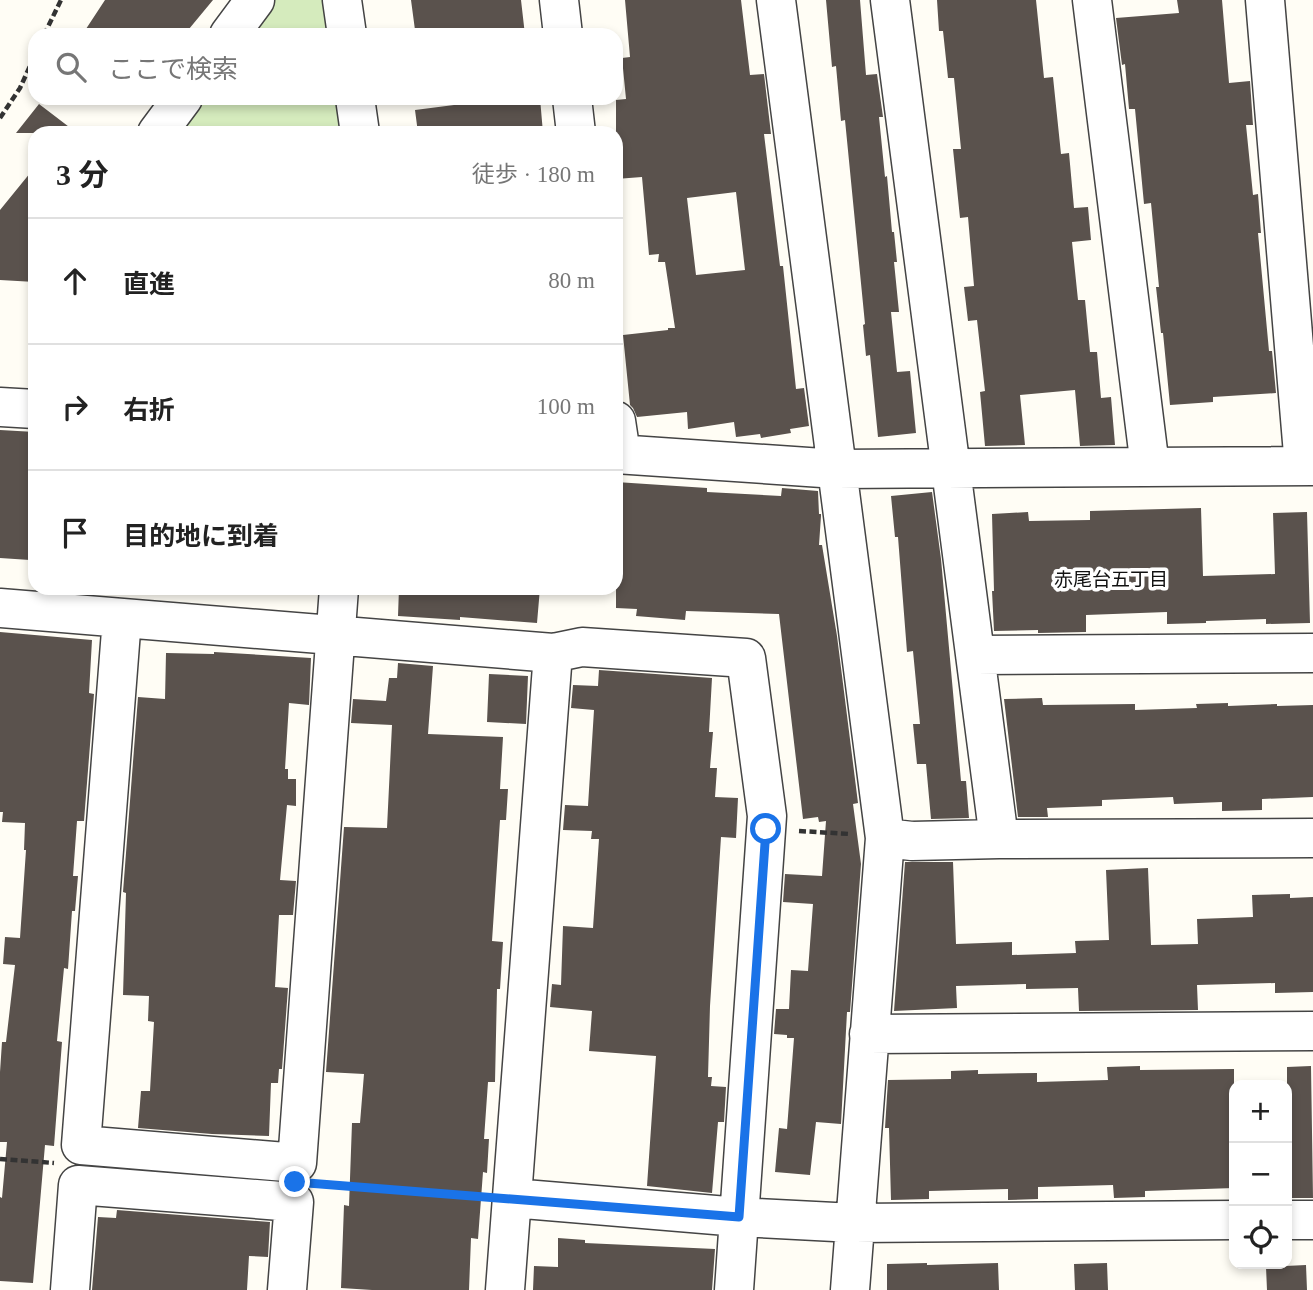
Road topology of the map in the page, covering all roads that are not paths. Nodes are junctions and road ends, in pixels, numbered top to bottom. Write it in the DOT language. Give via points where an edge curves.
graph roads {
  1 [pos="255,0"];
  2 [pos="342,0"];
  3 [pos="559,0"];
  4 [pos="776,0"];
  5 [pos="890,0"];
  6 [pos="1092,0"];
  7 [pos="1265,0"];
  8 [pos="234,28"];
  9 [pos="345,28"];
  10 [pos="562,28"];
  11 [pos="178,105"];
  12 [pos="356,105"];
  13 [pos="573,105"];
  14 [pos="161,126"];
  15 [pos="359,126"];
  16 [pos="575,126"];
  17 [pos="0,407"];
  18 [pos="28,409"];
  19 [pos="623,444"];
  20 [pos="1308,466"];
  21 [pos="1150,467"];
  22 [pos="837,469"];
  23 [pos="950,469"];
  24 [pos="338,595"];
  25 [pos="0,608"];
  26 [pos="122,618"];
  27 [pos="335,634"];
  28 [pos="553,653"];
  29 [pos="1313,653"];
  30 [pos="975,654"];
  31 [pos="885,838"];
  32 [pos="1313,838"];
  33 [pos="999,839"];
  34 [pos="1313,1031"];
  35 [pos="869,1034"];
  36 [pos="512,1198"];
  37 [pos="739,1217"];
  38 [pos="1229,1220"];
  39 [pos="1292,1220"];
  40 [pos="1313,1220"];
  41 [pos="854,1223"];
  42 [pos="70,1290"];
  43 [pos="287,1290"];
  44 [pos="505,1290"];
  45 [pos="734,1290"];
  46 [pos="850,1290"];
  1 -- 8 [label="street"];
  2 -- 9 [label="street"];
  3 -- 10 [label="street"];
  4 -- 22 [label="street"];
  5 -- 23 [label="street"];
  6 -- 21 [label="street"];
  7 -- 20 [label="street"];
  11 -- 14 [label="street"];
  12 -- 15 [label="street"];
  13 -- 16 [label="street"];
  17 -- 18 [label="street"];
  19 -- 22 [label="street"];
  20 -- 21 [label="street"];
  21 -- 23 [label="street"];
  22 -- 23 [label="street"];
  22 -- 31 [label="street"];
  23 -- 30 [label="street"];
  24 -- 27 [label="street"];
  25 -- 26 [label="street"];
  26 -- 27 [label="street"];
  26 -- 27 [label="street" via="81,1145 297,1163"];
  27 -- 28 [label="street"];
  28 -- 36 [label="street"];
  28 -- 37 [label="street" via="582,646 746,658 767,816"];
  29 -- 30 [label="street"];
  30 -- 33 [label="street"];
  31 -- 33 [label="street"];
  31 -- 35 [label="street"];
  32 -- 33 [label="street"];
  34 -- 35 [label="street"];
  35 -- 41 [label="street"];
  36 -- 37 [label="street"];
  36 -- 44 [label="street"];
  37 -- 41 [label="street"];
  37 -- 45 [label="street"];
  38 -- 41 [label="street"];
  39 -- 40 [label="street"];
  41 -- 46 [label="street"];
  42 -- 43 [label="street" via="78,1185 294,1202"];
}
